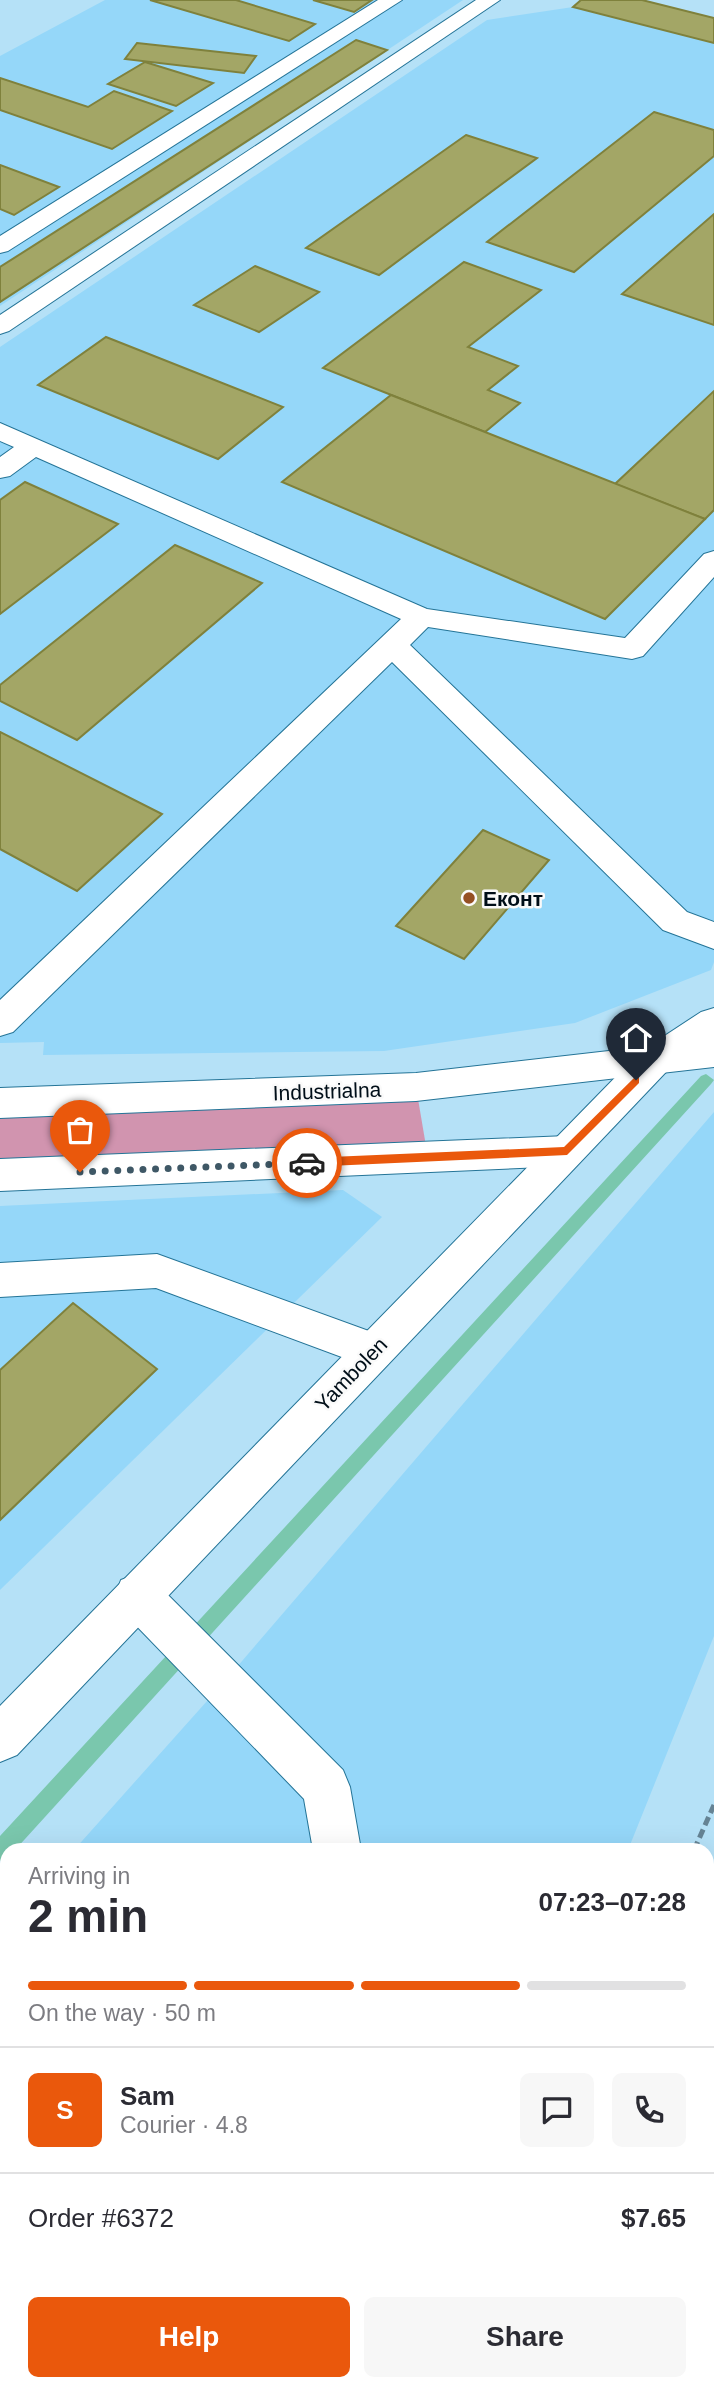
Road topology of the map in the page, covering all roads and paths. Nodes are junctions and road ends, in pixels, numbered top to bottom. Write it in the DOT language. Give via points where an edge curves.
graph roads {
  1 [pos="393,0"];
  2 [pos="490,0"];
  3 [pos="354,24"];
  4 [pos="421,45"];
  5 [pos="0,246"];
  6 [pos="0,326"];
  7 [pos="0,431"];
  8 [pos="34,446"];
  9 [pos="0,470"];
  10 [pos="714,560"];
  11 [pos="421,617"];
  12 [pos="393,645"];
  13 [pos="714,936"];
  14 [pos="0,1022"];
  15 [pos="714,1023"];
  16 [pos="714,1053"];
  17 [pos="653,1062"];
  18 [pos="0,1103"];
  19 [pos="567,1151"];
  20 [pos="0,1175"];
  21 [pos="0,1280"];
  22 [pos="374,1351"];
  23 [pos="137,1595"];
  24 [pos="0,1740"];
  25 [pos="714,1805"];
  26 [pos="336,1843"];
  27 [pos="697,1843"];
  1 -- 3 [label="street"];
  2 -- 4 [label="street"];
  3 -- 4 [label="street"];
  3 -- 5 [label="street"];
  4 -- 6 [label="street"];
  7 -- 8 [label="street"];
  8 -- 9 [label="street"];
  8 -- 11 [label="street"];
  10 -- 11 [label="street" via="632,649"];
  11 -- 12 [label="street"];
  12 -- 13 [label="street" via="675,921"];
  12 -- 14 [label="street"];
  15 -- 17 [label="street, Yambolen"];
  16 -- 17 [label="street, Industrialna"];
  17 -- 18 [label="street, Industrialna" via="416,1087"];
  17 -- 19 [label="street, Yambolen"];
  19 -- 20 [label="street"];
  19 -- 22 [label="street, Yambolen"];
  21 -- 22 [label="street" via="157,1271"];
  22 -- 23 [label="street, Yambolen"];
  23 -- 24 [label="street, Yambolen"];
  23 -- 26 [label="street" via="326,1787"];
  25 -- 27 [label="path"];
}
